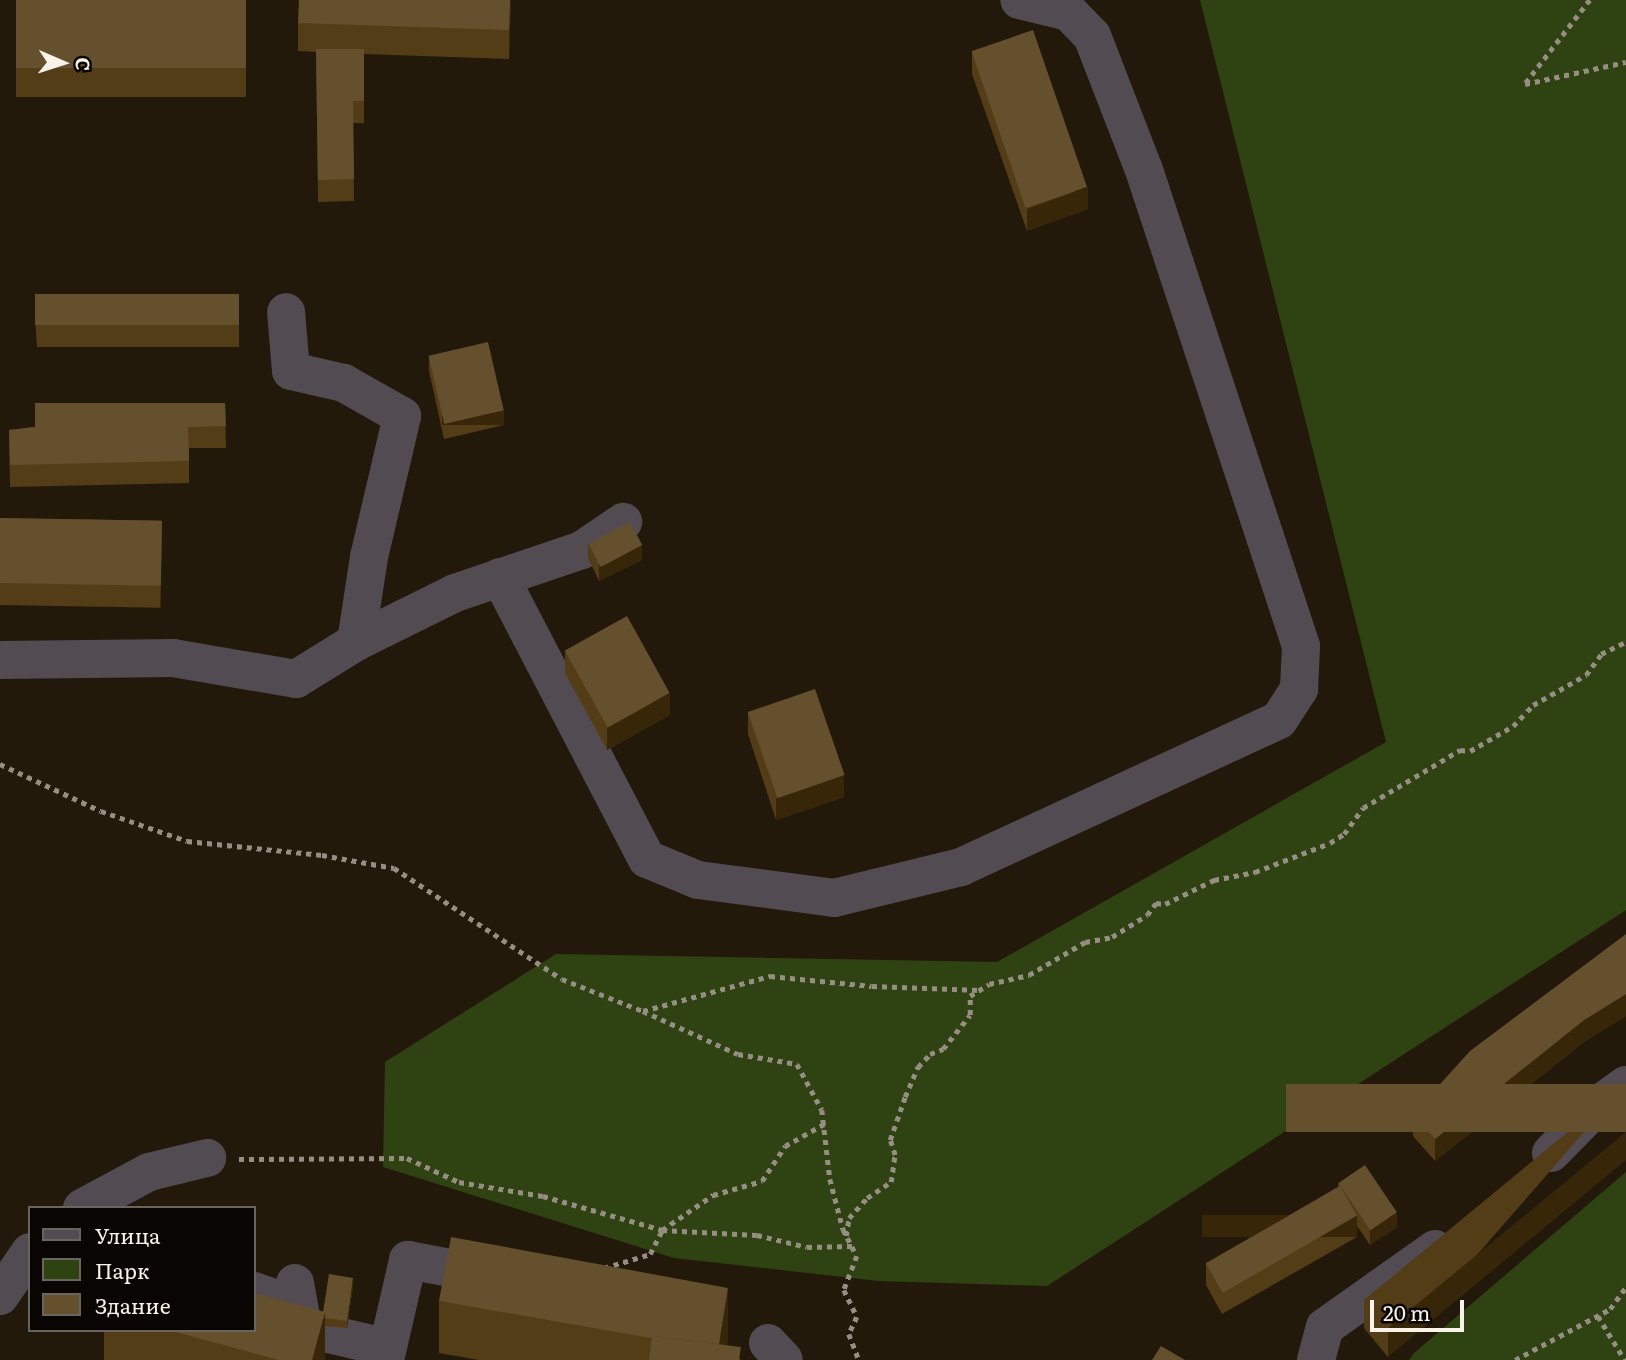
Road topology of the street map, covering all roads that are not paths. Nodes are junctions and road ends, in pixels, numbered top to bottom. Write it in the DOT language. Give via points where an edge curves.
graph roads {
  1 [pos="1019,0"];
  2 [pos="286,312"];
  3 [pos="623,522"];
  4 [pos="500,577"];
  5 [pos="356,642"];
  6 [pos="0,660"];
  7 [pos="1626,1085"];
  8 [pos="207,1158"];
  9 [pos="1521,1182"];
  10 [pos="86,1206"];
  11 [pos="1460,1233"];
  12 [pos="28,1255"];
  13 [pos="531,1283"];
  14 [pos="273,1290"];
  15 [pos="0,1296"];
  16 [pos="387,1354"];
  17 [pos="1316,1360"];
  1 -- 4 [label="lane" via="1069,12 1092,36 1143,170 1301,646 1298,689 1279,720 961,867 834,898 698,880 648,859"];
  2 -- 5 [label="lane" via="291,371 344,383 402,416 369,556"];
  3 -- 4 [label="lane" via="582,550"];
  4 -- 5 [label="lane" via="455,593"];
  5 -- 6 [label="lane" via="296,679 173,657"];
  7 -- 9 [label="lane" via="1598,1105"];
  8 -- 10 [label="lane" via="149,1172"];
  11 -- 17 [label="lane" via="1325,1327"];
  12 -- 15 [label="lane"];
  13 -- 16 [label="lane" via="408,1260"];
  14 -- 16 [label="lane" via="303,1328"];
}
